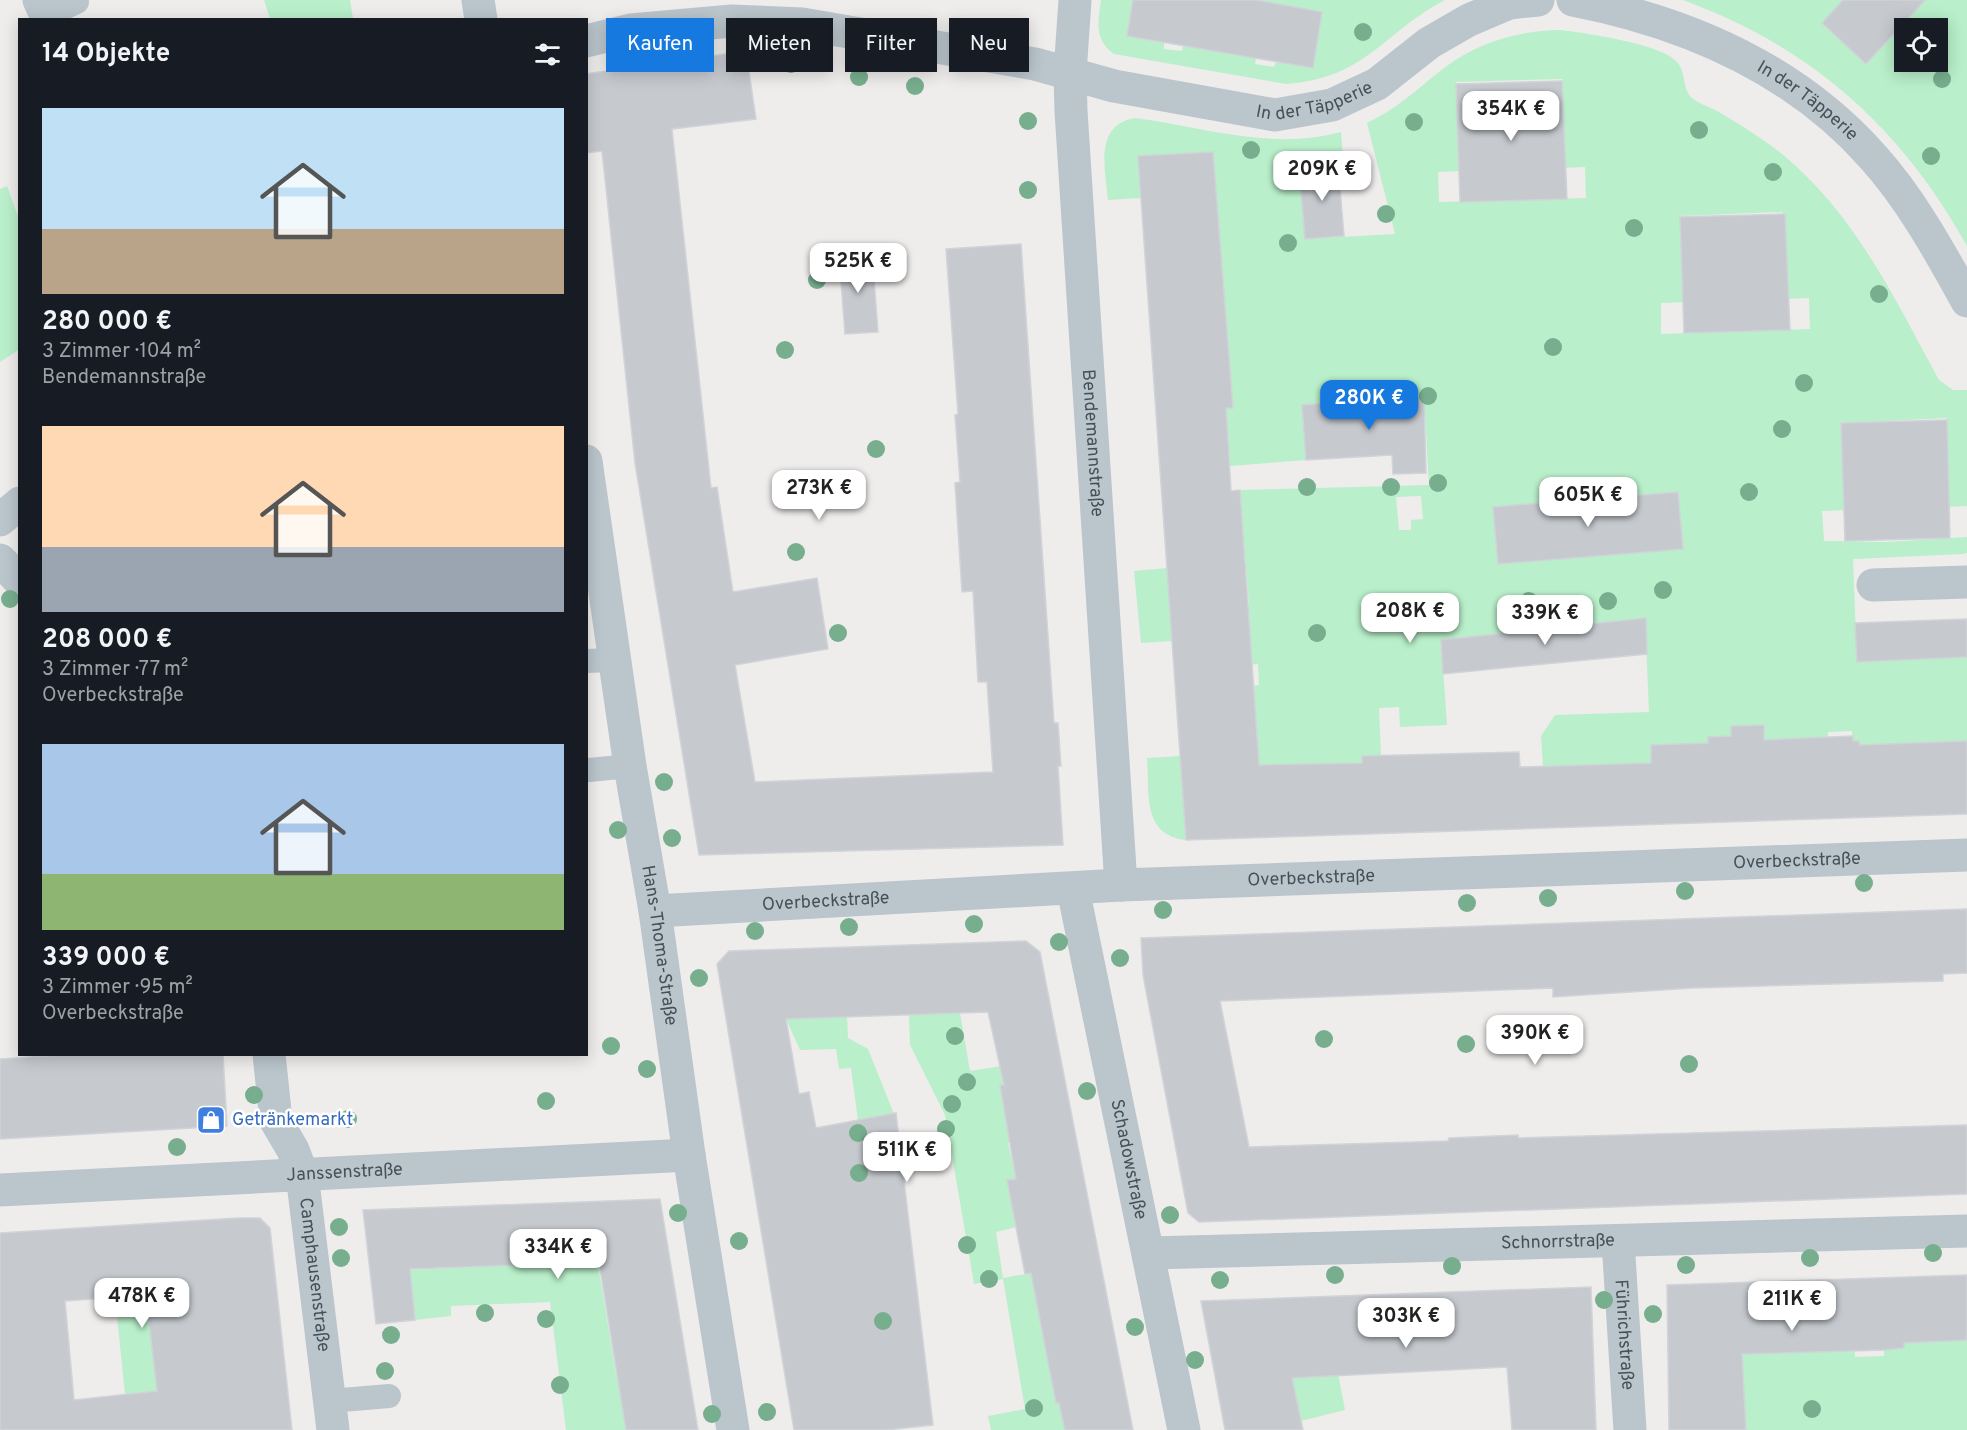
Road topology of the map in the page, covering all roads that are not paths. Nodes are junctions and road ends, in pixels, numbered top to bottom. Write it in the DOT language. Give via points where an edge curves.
graph roads {
  1 [pos="478,0"];
  2 [pos="1076,0"];
  3 [pos="1538,0"];
  4 [pos="1573,0"];
  5 [pos="77,2"];
  6 [pos="45,12"];
  7 [pos="481,18"];
  8 [pos="588,41"];
  9 [pos="1070,73"];
  10 [pos="1967,301"];
  11 [pos="588,490"];
  12 [pos="18,505"];
  13 [pos="0,520"];
  14 [pos="0,560"];
  15 [pos="18,579"];
  16 [pos="1967,582"];
  17 [pos="1873,585"];
  18 [pos="600,661"];
  19 [pos="630,766"];
  20 [pos="589,770"];
  21 [pos="1967,855"];
  22 [pos="1121,885"];
  23 [pos="1073,889"];
  24 [pos="655,911"];
  25 [pos="269,1056"];
  26 [pos="689,1155"];
  27 [pos="302,1174"];
  28 [pos="0,1190"];
  29 [pos="1967,1231"];
  30 [pos="1618,1241"];
  31 [pos="1150,1253"];
  32 [pos="389,1396"];
  33 [pos="331,1416"];
  34 [pos="733,1430"];
  35 [pos="1184,1430"];
  36 [pos="1630,1430"];
  1 -- 7 [label="street"];
  2 -- 9 [label="street, Bendemannstraße"];
  3 -- 9 [label="street, In der Täpperie" via="1509,3 1469,20 1429,43 1377,84 1332,105 1301,112 1275,115 1114,86"];
  4 -- 10 [label="street, In der Täpperie" via="1618,9 1704,38 1748,59 1825,110 1873,157 1908,202"];
  5 -- 6 [label="lane"];
  8 -- 9 [label="street, In der Täpperie" via="631,30 749,20 802,24"];
  9 -- 22 [label="street, Bendemannstraße"];
  11 -- 18 [label="street, Hans-Thoma-Straße"];
  12 -- 13 [label="street"];
  14 -- 15 [label="street"];
  16 -- 17 [label="street"];
  18 -- 19 [label="street, Hans-Thoma-Straße"];
  19 -- 20 [label="lane"];
  19 -- 24 [label="street, Hans-Thoma-Straße"];
  21 -- 22 [label="street, Overbeckstraße"];
  22 -- 23 [label="street, Overbeckstraße"];
  23 -- 24 [label="street, Overbeckstraße"];
  23 -- 31 [label="street, Schadowstraße"];
  24 -- 26 [label="street, Hans-Thoma-Straße"];
  25 -- 27 [label="street, Camphausenstraße" via="276,1121"];
  26 -- 27 [label="street, Janssenstraße"];
  26 -- 34 [label="street, Hans-Thoma-Straße"];
  27 -- 28 [label="street, Janssenstraße"];
  27 -- 33 [label="street, Camphausenstraße"];
  29 -- 30 [label="street, Schnorrstraße"];
  30 -- 31 [label="street, Schnorrstraße"];
  30 -- 36 [label="street, Führichstraße"];
  31 -- 35 [label="street, Schadowstraße"];
  32 -- 33 [label="lane"];
}
